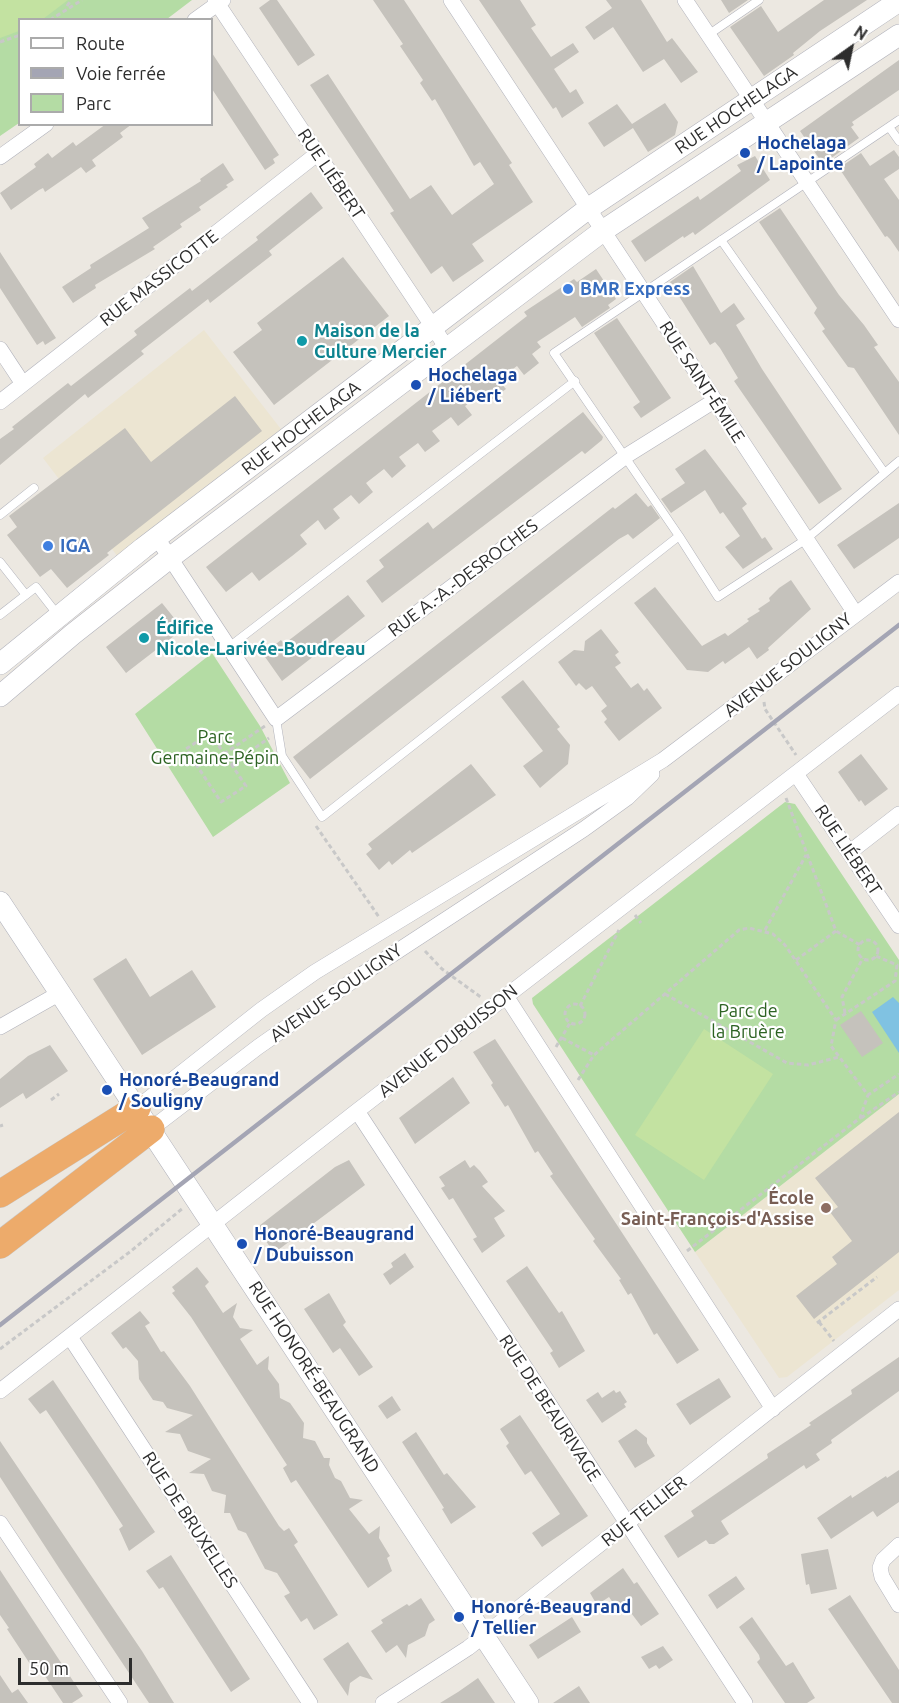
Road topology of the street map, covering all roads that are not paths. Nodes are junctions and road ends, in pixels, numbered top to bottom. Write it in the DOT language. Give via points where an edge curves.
graph roads {
  1 [pos="451,0"];
  2 [pos="685,0"];
  3 [pos="759,0"];
  4 [pos="218,1"];
  5 [pos="899,2"];
  6 [pos="197,18"];
  7 [pos="708,35"];
  8 [pos="899,35"];
  9 [pos="752,99"];
  10 [pos="899,120"];
  11 [pos="767,121"];
  12 [pos="43,126"];
  13 [pos="889,127"];
  14 [pos="899,141"];
  15 [pos="317,154"];
  16 [pos="0,157"];
  17 [pos="807,182"];
  18 [pos="640,190"];
  19 [pos="589,208"];
  20 [pos="604,230"];
  21 [pos="721,240"];
  22 [pos="644,292"];
  23 [pos="899,320"];
  24 [pos="433,326"];
  25 [pos="447,348"];
  26 [pos="0,349"];
  27 [pos="574,381"];
  28 [pos="23,384"];
  29 [pos="714,401"];
  30 [pos="0,402"];
  31 [pos="626,456"];
  32 [pos="899,461"];
  33 [pos="884,472"];
  34 [pos="34,488"];
  35 [pos="0,515"];
  36 [pos="679,536"];
  37 [pos="157,538"];
  38 [pos="805,540"];
  39 [pos="171,557"];
  40 [pos="0,562"];
  41 [pos="899,582"];
  42 [pos="26,595"];
  43 [pos="855,614"];
  44 [pos="0,615"];
  45 [pos="58,615"];
  46 [pos="73,634"];
  47 [pos="229,647"];
  48 [pos="0,664"];
  49 [pos="899,694"];
  50 [pos="0,696"];
  51 [pos="277,725"];
  52 [pos="678,749"];
  53 [pos="797,766"];
  54 [pos="899,814"];
  55 [pos="850,852"];
  56 [pos="0,902"];
  57 [pos="898,923"];
  58 [pos="60,993"];
  59 [pos="506,996"];
  60 [pos="0,1027"];
  61 [pos="357,1111"];
  62 [pos="144,1118"];
  63 [pos="0,1194"];
  64 [pos="214,1225"];
  65 [pos="0,1245"];
  66 [pos="899,1309"];
  67 [pos="70,1336"];
  68 [pos="0,1391"];
  69 [pos="773,1408"];
  70 [pos="0,1523"];
  71 [pos="627,1525"];
  72 [pos="899,1545"];
  73 [pos="899,1605"];
  74 [pos="484,1635"];
  75 [pos="120,1703"];
  76 [pos="310,1703"];
  77 [pos="383,1703"];
  78 [pos="528,1703"];
  79 [pos="745,1703"];
  1 -- 19 [label="street, RUE SAINT-ÉMILE"];
  2 -- 7 [label="street"];
  3 -- 7 [label="lane"];
  4 -- 6 [label="street"];
  4 -- 15 [label="street, RUE LIÉBERT"];
  5 -- 9 [label="main road, RUE HOCHELAGA"];
  7 -- 9 [label="street"];
  8 -- 11 [label="main road, RUE HOCHELAGA"];
  9 -- 11 [label="street"];
  9 -- 18 [label="main road, RUE HOCHELAGA"];
  10 -- 13 [label="lane"];
  11 -- 17 [label="street"];
  11 -- 18 [label="main road, RUE HOCHELAGA"];
  12 -- 16 [label="street"];
  13 -- 14 [label="lane"];
  13 -- 17 [label="lane"];
  15 -- 24 [label="street, RUE LIÉBERT"];
  15 -- 28 [label="street, RUE MASSICOTTE"];
  17 -- 21 [label="lane"];
  17 -- 23 [label="street"];
  18 -- 19 [label="main road, RUE HOCHELAGA"];
  18 -- 20 [label="main road, RUE HOCHELAGA"];
  19 -- 20 [label="street, RUE SAINT-ÉMILE"];
  19 -- 24 [label="main road, RUE HOCHELAGA"];
  20 -- 22 [label="street, RUE SAINT-ÉMILE"];
  20 -- 25 [label="main road, RUE HOCHELAGA"];
  21 -- 22 [label="lane"];
  21 -- 33 [label="lane"];
  22 -- 27 [label="lane" via="554,353"];
  22 -- 29 [label="street, RUE SAINT-ÉMILE"];
  24 -- 25 [label="street, RUE LIÉBERT"];
  24 -- 37 [label="main road, RUE HOCHELAGA"];
  25 -- 39 [label="main road, RUE HOCHELAGA"];
  26 -- 28 [label="street"];
  27 -- 31 [label="lane"];
  27 -- 47 [label="lane"];
  28 -- 30 [label="street, RUE MASSICOTTE"];
  29 -- 31 [label="street, RUE A.-A.-DESROCHES"];
  29 -- 38 [label="street, RUE SAINT-ÉMILE"];
  31 -- 36 [label="lane"];
  31 -- 51 [label="street, RUE A.-A.-DESROCHES"];
  32 -- 33 [label="lane"];
  33 -- 38 [label="lane"];
  34 -- 35 [label="lane"];
  36 -- 38 [label="lane" via="718,597"];
  36 -- 51 [label="lane" via="322,817 282,756"];
  37 -- 39 [label="street"];
  37 -- 45 [label="main road, RUE HOCHELAGA"];
  38 -- 43 [label="street, RUE SAINT-ÉMILE"];
  39 -- 46 [label="main road, RUE HOCHELAGA"];
  39 -- 47 [label="street"];
  40 -- 42 [label="lane"];
  41 -- 43 [label="street, AVENUE SOULIGNY"];
  42 -- 44 [label="lane"];
  42 -- 45 [label="lane" via="36,587"];
  43 -- 52 [label="street, AVENUE SOULIGNY"];
  45 -- 46 [label="main road"];
  45 -- 48 [label="main road, RUE HOCHELAGA"];
  46 -- 50 [label="main road, RUE HOCHELAGA"];
  47 -- 51 [label="street"];
  49 -- 53 [label="street, AVENUE DUBUISSON"];
  52 -- 62 [label="street, AVENUE SOULIGNY" via="627,798 592,823 258,1047"];
  52 -- 62 [label="street, AVENUE SOULIGNY" via="324,966 261,1010"];
  53 -- 55 [label="street, RUE LIÉBERT"];
  53 -- 59 [label="street, AVENUE DUBUISSON" via="781,785"];
  54 -- 55 [label="street"];
  55 -- 57 [label="street, RUE LIÉBERT"];
  56 -- 58 [label="main road, RUE HONORÉ-BEAUGRAND"];
  58 -- 60 [label="street"];
  58 -- 62 [label="main road, RUE HONORÉ-BEAUGRAND"];
  59 -- 61 [label="street, AVENUE DUBUISSON"];
  59 -- 69 [label="street"];
  61 -- 64 [label="street, AVENUE DUBUISSON"];
  61 -- 71 [label="street, RUE DE BEAURIVAGE"];
  62 -- 63 [label="highway, AVENUE SOULIGNY"];
  62 -- 64 [label="main road, RUE HONORÉ-BEAUGRAND"];
  62 -- 65 [label="highway, AVENUE SOULIGNY"];
  64 -- 67 [label="street, AVENUE DUBUISSON"];
  64 -- 74 [label="main road, RUE HONORÉ-BEAUGRAND"];
  66 -- 69 [label="street, RUE TELLIER"];
  67 -- 68 [label="street, AVENUE DUBUISSON"];
  67 -- 76 [label="street, RUE DE BRUXELLES"];
  69 -- 71 [label="street, RUE TELLIER"];
  70 -- 75 [label="street"];
  71 -- 74 [label="street, RUE TELLIER"];
  71 -- 79 [label="street, RUE DE BEAURIVAGE"];
  72 -- 73 [label="street" via="880,1568"];
  74 -- 77 [label="street, RUE TELLIER"];
  74 -- 78 [label="main road, RUE HONORÉ-BEAUGRAND"];
}
